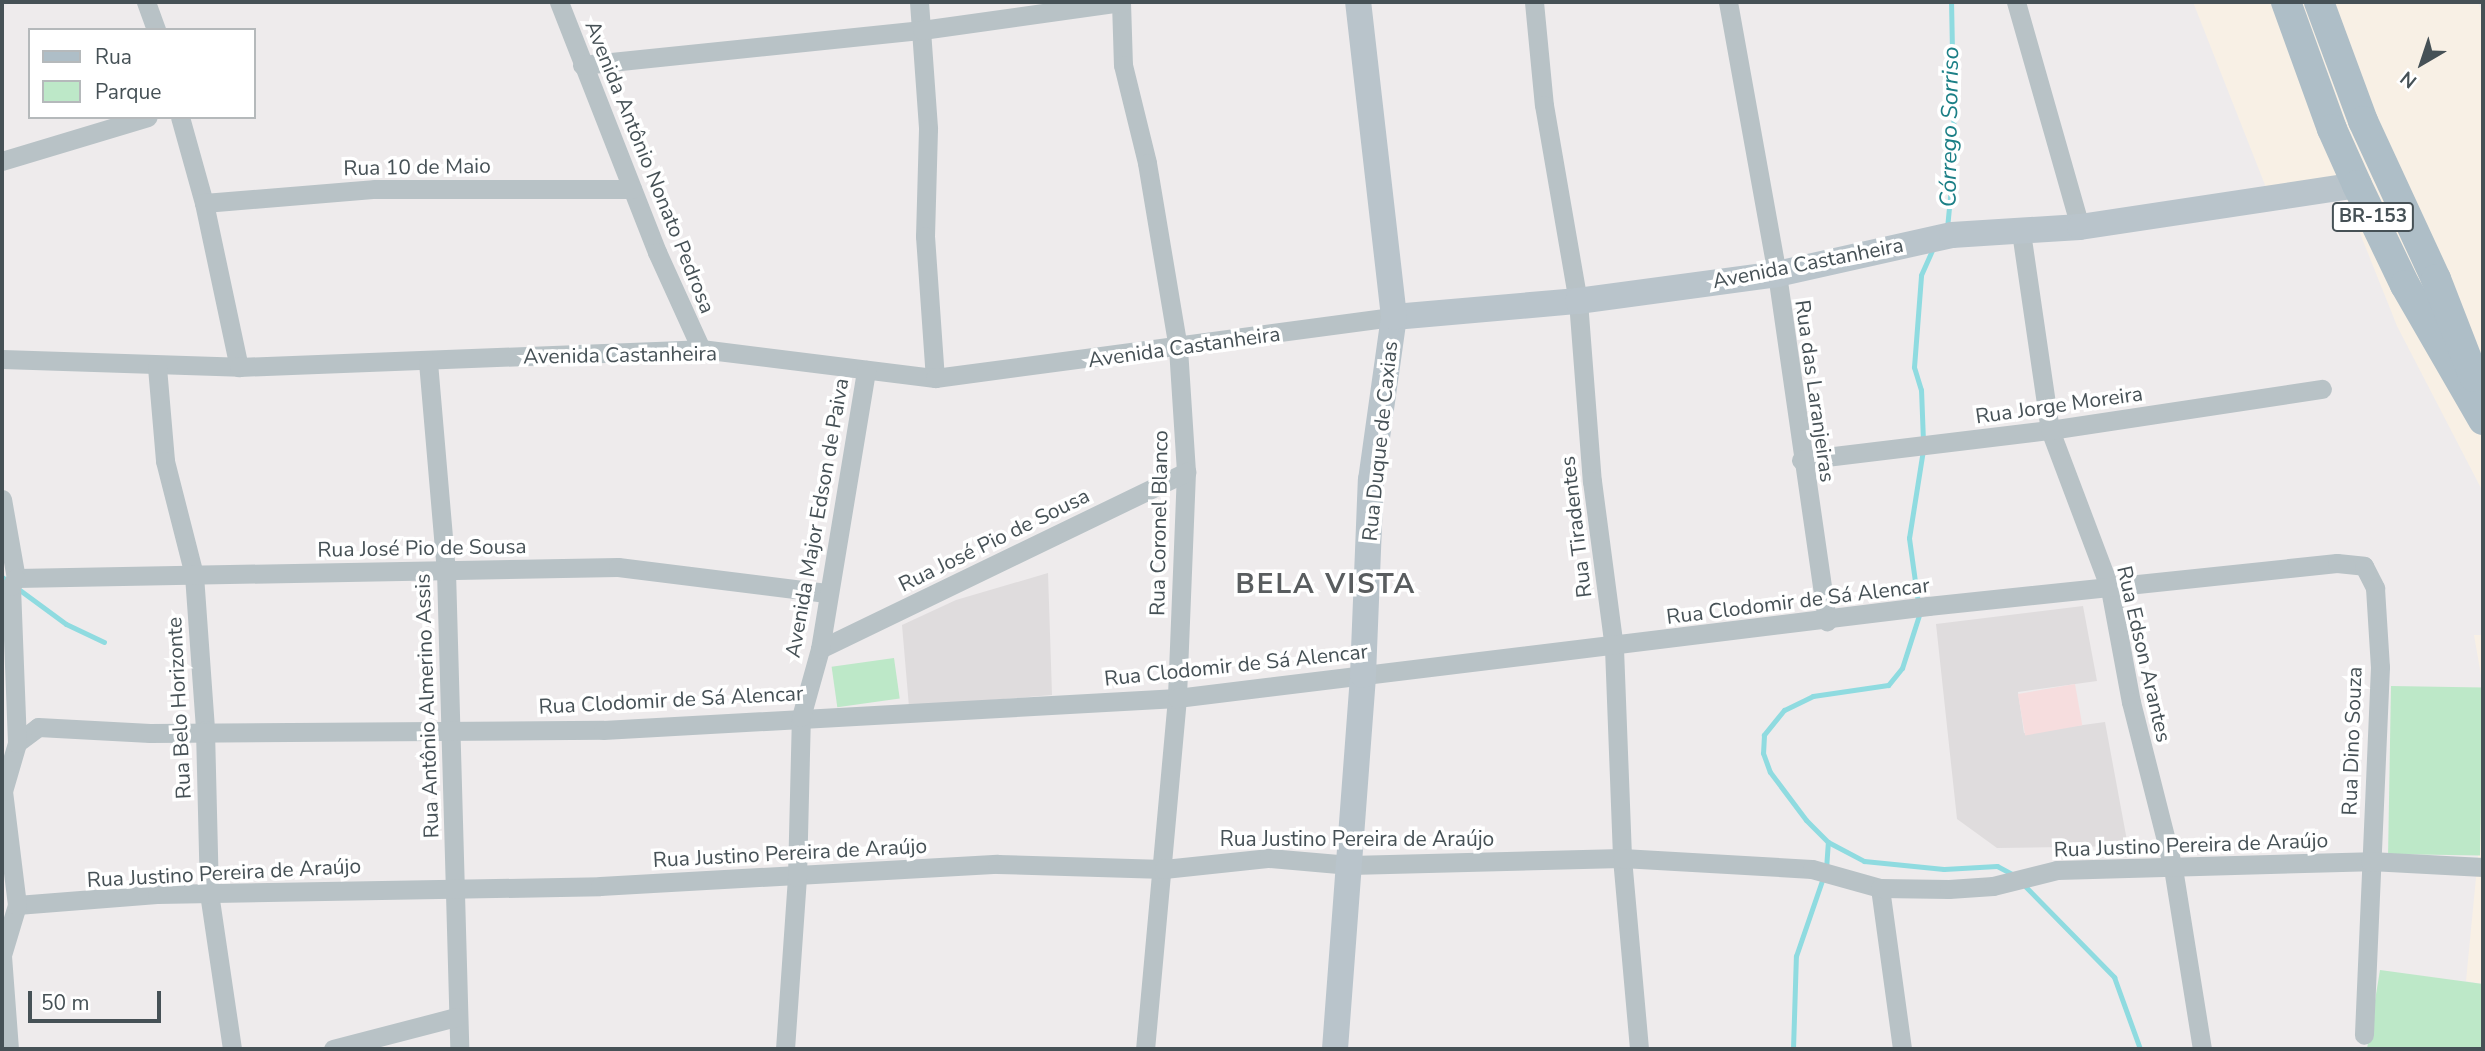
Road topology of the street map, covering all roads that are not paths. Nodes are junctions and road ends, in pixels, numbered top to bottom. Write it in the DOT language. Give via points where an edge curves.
graph roads {
  1 [pos="146,2"];
  2 [pos="559,2"];
  3 [pos="919,2"];
  4 [pos="1121,2"];
  5 [pos="1359,2"];
  6 [pos="1534,2"];
  7 [pos="1728,2"];
  8 [pos="2017,2"];
  9 [pos="2286,2"];
  10 [pos="2319,2"];
  11 [pos="155,28"];
  12 [pos="922,30"];
  13 [pos="582,65"];
  14 [pos="141,119"];
  15 [pos="181,119"];
  16 [pos="2,161"];
  17 [pos="2357,185"];
  18 [pos="632,189"];
  19 [pos="204,202"];
  20 [pos="2080,227"];
  21 [pos="2021,232"];
  22 [pos="1777,274"];
  23 [pos="1578,301"];
  24 [pos="1394,317"];
  25 [pos="1178,348"];
  26 [pos="701,349"];
  27 [pos="2,359"];
  28 [pos="428,362"];
  29 [pos="157,367"];
  30 [pos="239,367"];
  31 [pos="866,370"];
  32 [pos="935,378"];
  33 [pos="2322,389"];
  34 [pos="2483,400"];
  35 [pos="2483,420"];
  36 [pos="2050,430"];
  37 [pos="1801,460"];
  38 [pos="1186,472"];
  39 [pos="2,499"];
  40 [pos="446,571"];
  41 [pos="194,575"];
  42 [pos="9,584"];
  43 [pos="2110,589"];
  44 [pos="828,593"];
  45 [pos="2375,616"];
  46 [pos="1827,621"];
  47 [pos="1614,648"];
  48 [pos="820,649"];
  49 [pos="1363,676"];
  50 [pos="1177,698"];
  51 [pos="801,717"];
  52 [pos="452,729"];
  53 [pos="205,730"];
  54 [pos="17,743"];
  55 [pos="3,791"];
  56 [pos="1622,858"];
  57 [pos="2370,861"];
  58 [pos="1350,865"];
  59 [pos="2483,867"];
  60 [pos="1164,869"];
  61 [pos="2173,869"];
  62 [pos="797,877"];
  63 [pos="454,887"];
  64 [pos="1880,888"];
  65 [pos="209,893"];
  66 [pos="18,905"];
  67 [pos="2,956"];
  68 [pos="456,1017"];
  69 [pos="2364,1035"];
  70 [pos="9,1049"];
  71 [pos="232,1049"];
  72 [pos="333,1049"];
  73 [pos="458,1049"];
  74 [pos="785,1049"];
  75 [pos="1145,1049"];
  76 [pos="1335,1049"];
  77 [pos="1639,1049"];
  78 [pos="1902,1049"];
  79 [pos="2202,1049"];
  1 -- 11 [label="street"];
  2 -- 13 [label="street, Avenida Antônio Nonato Pedrosa"];
  3 -- 12 [label="street"];
  4 -- 12 [label="street"];
  4 -- 25 [label="street, Rua Coronel Blanco" via="1123,65 1147,163"];
  5 -- 24 [label="street, Rua Duque de Caxias"];
  6 -- 23 [label="street, Rua Tiradentes" via="1544,105"];
  7 -- 22 [label="street, Rua das Laranjeiras"];
  8 -- 20 [label="street"];
  9 -- 17 [label="main road, BR-153"];
  10 -- 34 [label="main road, BR-153" via="2371,141 2435,279"];
  12 -- 13 [label="street"];
  12 -- 32 [label="street" via="928,129 925,236"];
  13 -- 18 [label="street, Avenida Antônio Nonato Pedrosa"];
  14 -- 16 [label="street"];
  15 -- 19 [label="street"];
  17 -- 20 [label="street, Avenida Castanheira"];
  17 -- 35 [label="main road, BR-153" via="2405,285"];
  18 -- 19 [label="street, Rua 10 de Maio" via="375,189"];
  18 -- 26 [label="street, Avenida Antônio Nonato Pedrosa"];
  19 -- 30 [label="street"];
  20 -- 21 [label="street, Avenida Castanheira"];
  21 -- 22 [label="street, Avenida Castanheira" via="1952,235"];
  21 -- 36 [label="street, Rua Edson Arantes"];
  22 -- 23 [label="street, Avenida Castanheira"];
  22 -- 37 [label="street, Rua das Laranjeiras"];
  23 -- 24 [label="street, Avenida Castanheira"];
  23 -- 47 [label="street, Rua Tiradentes" via="1592,481"];
  24 -- 25 [label="street, Avenida Castanheira"];
  24 -- 49 [label="street, Rua Duque de Caxias" via="1371,480"];
  25 -- 32 [label="street, Avenida Castanheira"];
  25 -- 38 [label="street, Rua Coronel Blanco"];
  26 -- 28 [label="street, Avenida Castanheira"];
  26 -- 31 [label="street, Avenida Castanheira"];
  27 -- 29 [label="street, Avenida Castanheira"];
  28 -- 30 [label="street, Avenida Castanheira"];
  28 -- 40 [label="street, Rua Antônio Almerino Assis"];
  29 -- 30 [label="street, Avenida Castanheira"];
  29 -- 41 [label="street, Rua Belo Horizonte" via="165,461"];
  31 -- 32 [label="street, Avenida Castanheira"];
  31 -- 44 [label="street, Avenida Major Edson de Paiva"];
  33 -- 36 [label="street, Rua Jorge Moreira"];
  36 -- 37 [label="street, Rua Jorge Moreira"];
  36 -- 43 [label="street, Rua Edson Arantes"];
  37 -- 46 [label="street, Rua das Laranjeiras"];
  38 -- 48 [label="street, Rua José Pio de Sousa"];
  38 -- 50 [label="street, Rua Coronel Blanco"];
  39 -- 42 [label="street"];
  40 -- 41 [label="street, Rua José Pio de Sousa"];
  40 -- 44 [label="street, Rua José Pio de Sousa" via="618,567"];
  40 -- 52 [label="street, Rua Antônio Almerino Assis"];
  41 -- 42 [label="street, Rua José Pio de Sousa"];
  41 -- 53 [label="street, Rua Belo Horizonte"];
  42 -- 54 [label="street"];
  43 -- 45 [label="street, Rua Clodomir de Sá Alencar" via="2337,564 2364,566 2375,588"];
  43 -- 46 [label="street, Rua Clodomir de Sá Alencar" via="1928,606"];
  43 -- 61 [label="street, Rua Edson Arantes" via="2131,702"];
  44 -- 48 [label="street, Avenida Major Edson de Paiva"];
  45 -- 57 [label="street, Rua Dino Souza" via="2380,667"];
  46 -- 47 [label="street, Rua Clodomir de Sá Alencar"];
  47 -- 49 [label="street, Rua Clodomir de Sá Alencar"];
  47 -- 56 [label="street, Rua Tiradentes"];
  48 -- 51 [label="street, Avenida Major Edson de Paiva"];
  49 -- 50 [label="street, Rua Clodomir de Sá Alencar"];
  49 -- 58 [label="street, Rua Duque de Caxias"];
  50 -- 51 [label="street, Rua Clodomir de Sá Alencar"];
  50 -- 60 [label="street, Rua Coronel Blanco"];
  51 -- 52 [label="street, Rua Clodomir de Sá Alencar" via="603,730"];
  51 -- 62 [label="street, Avenida Major Edson de Paiva"];
  52 -- 53 [label="street, Rua Clodomir de Sá Alencar"];
  52 -- 63 [label="street, Rua Antônio Almerino Assis"];
  53 -- 54 [label="street, Rua Clodomir de Sá Alencar" via="137,733 38,727"];
  53 -- 65 [label="street, Rua Belo Horizonte"];
  54 -- 55 [label="street"];
  55 -- 66 [label="street"];
  56 -- 58 [label="street, Rua Justino Pereira de Araújo"];
  56 -- 64 [label="street, Rua Justino Pereira de Araújo" via="1812,869"];
  56 -- 77 [label="street, Rua Tiradentes"];
  57 -- 59 [label="street, Rua Justino Pereira de Araújo"];
  57 -- 61 [label="street, Rua Justino Pereira de Araújo"];
  57 -- 69 [label="street, Rua Dino Souza"];
  58 -- 60 [label="street, Rua Justino Pereira de Araújo" via="1269,858"];
  58 -- 76 [label="street, Rua Duque de Caxias"];
  60 -- 62 [label="street, Rua Justino Pereira de Araújo" via="997,864"];
  60 -- 75 [label="street, Rua Coronel Blanco"];
  61 -- 64 [label="street, Rua Justino Pereira de Araújo" via="2057,870 1978,888"];
  61 -- 79 [label="street, Rua Edson Arantes"];
  62 -- 63 [label="street, Rua Justino Pereira de Araújo"];
  62 -- 74 [label="street, Avenida Major Edson de Paiva"];
  63 -- 65 [label="street, Rua Justino Pereira de Araújo"];
  63 -- 68 [label="street, Rua Antônio Almerino Assis"];
  64 -- 78 [label="street"];
  65 -- 66 [label="street, Rua Justino Pereira de Araújo"];
  65 -- 71 [label="street, Rua Belo Horizonte"];
  66 -- 67 [label="street"];
  67 -- 70 [label="street"];
  68 -- 72 [label="street"];
  68 -- 73 [label="street, Rua Antônio Almerino Assis"];
}
